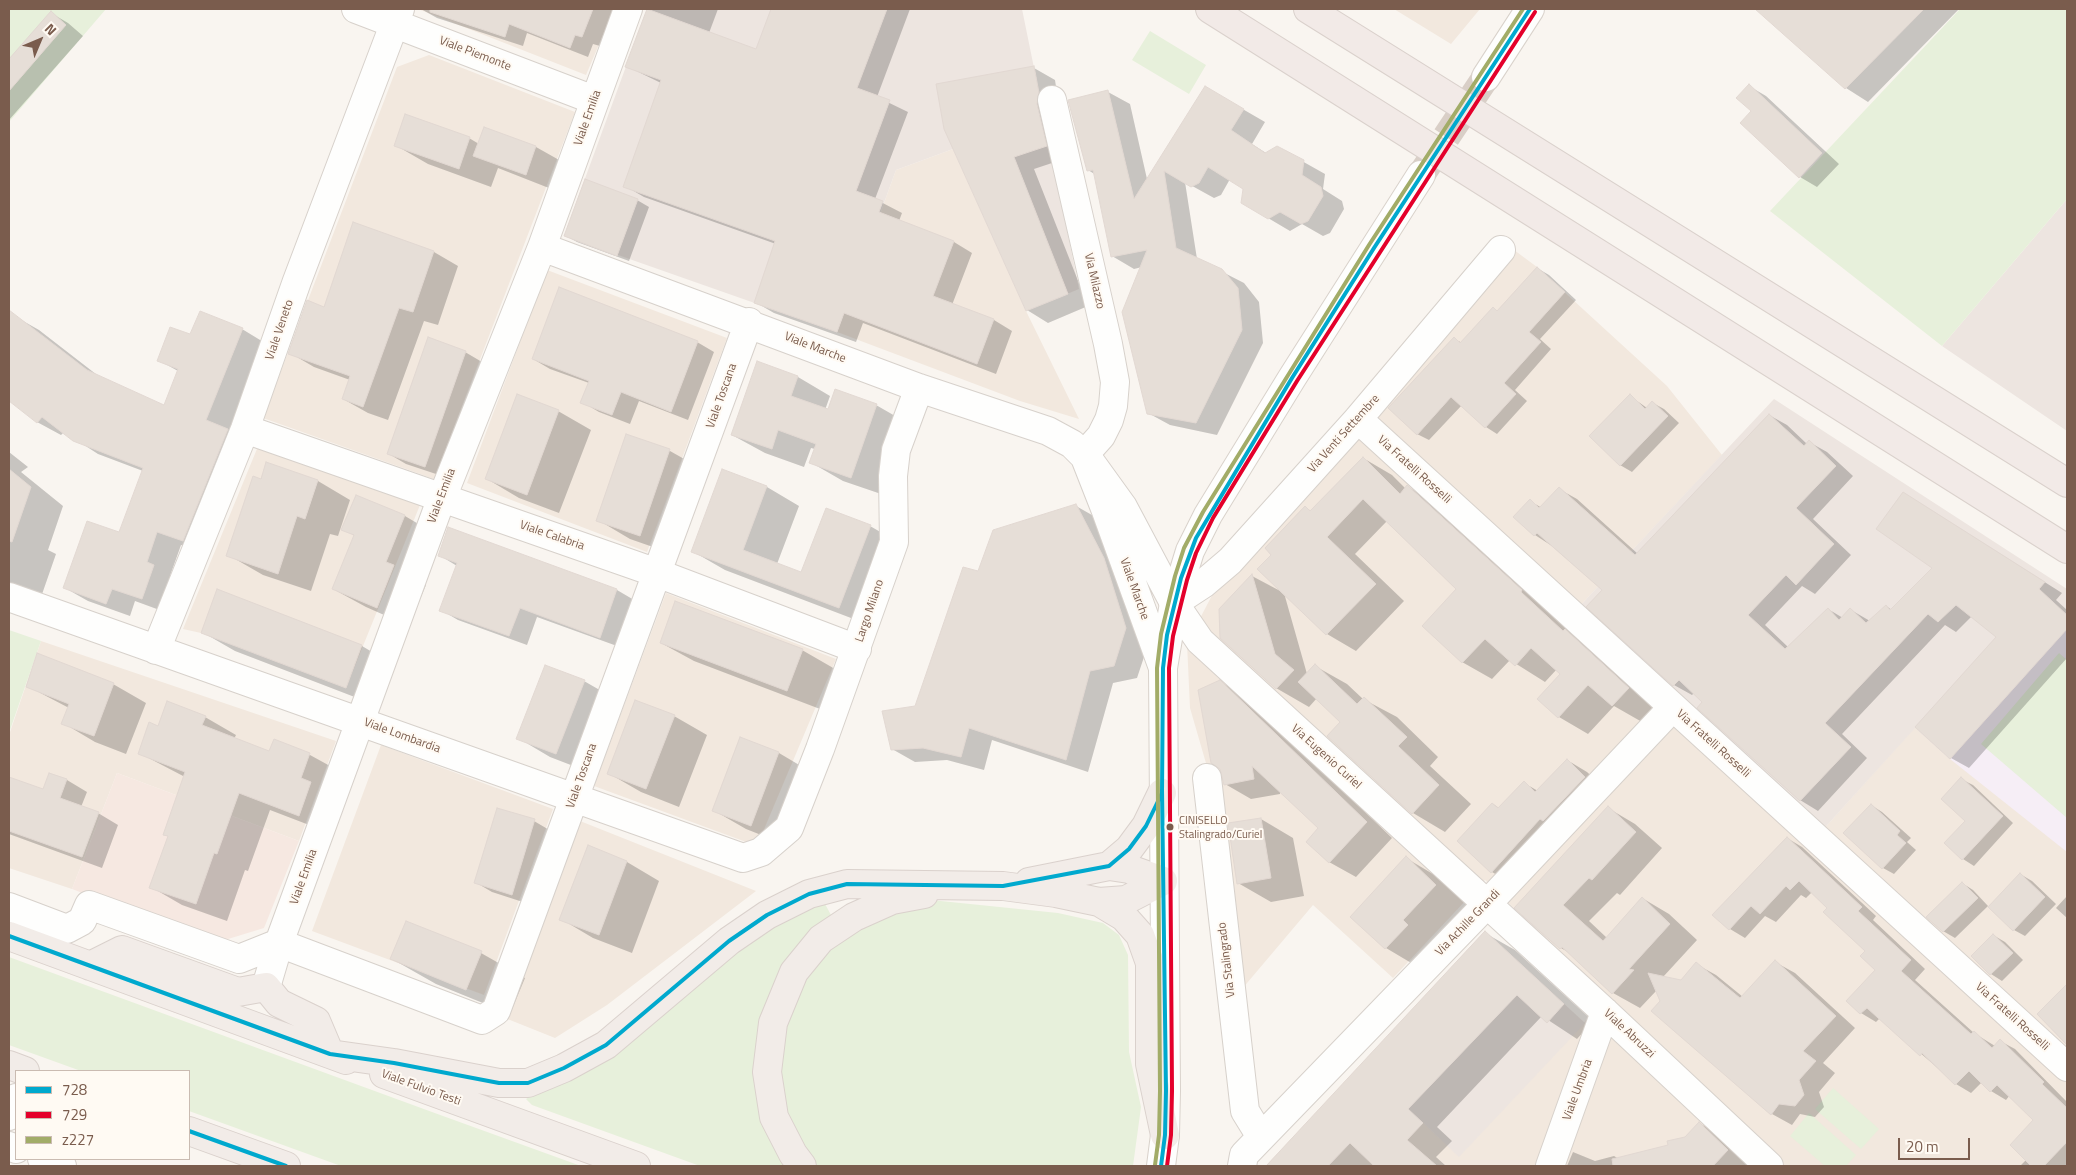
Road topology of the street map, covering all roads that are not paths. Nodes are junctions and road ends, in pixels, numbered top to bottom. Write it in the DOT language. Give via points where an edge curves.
graph roads {
  1 [pos="356,9"];
  2 [pos="628,9"];
  3 [pos="1210,9"];
  4 [pos="1308,9"];
  5 [pos="1530,9"];
  6 [pos="398,16"];
  7 [pos="1486,78"];
  8 [pos="594,100"];
  9 [pos="1052,100"];
  10 [pos="1422,175"];
  11 [pos="542,247"];
  12 [pos="1501,250"];
  13 [pos="749,322"];
  14 [pos="919,388"];
  15 [pos="1358,420"];
  16 [pos="246,429"];
  17 [pos="1084,455"];
  18 [pos="2067,483"];
  19 [pos="442,497"];
  20 [pos="2067,550"];
  21 [pos="657,573"];
  22 [pos="9,596"];
  23 [pos="1174,603"];
  24 [pos="857,648"];
  25 [pos="156,650"];
  26 [pos="1162,668"];
  27 [pos="1673,707"];
  28 [pos="361,721"];
  29 [pos="1206,778"];
  30 [pos="1162,793"];
  31 [pos="574,797"];
  32 [pos="789,828"];
  33 [pos="1109,866"];
  34 [pos="1163,881"];
  35 [pos="1003,886"];
  36 [pos="1099,902"];
  37 [pos="1487,904"];
  38 [pos="9,907"];
  39 [pos="9,936"];
  40 [pos="279,943"];
  41 [pos="90,966"];
  42 [pos="266,987"];
  43 [pos="1605,1012"];
  44 [pos="330,1054"];
  45 [pos="9,1066"];
  46 [pos="2067,1067"];
  47 [pos="21,1070"];
  48 [pos="15,1101"];
  49 [pos="9,1116"];
  50 [pos="190,1131"];
  51 [pos="1165,1135"];
  52 [pos="1261,1137"];
  53 [pos="219,1142"];
  54 [pos="45,1160"];
  55 [pos="62,1166"];
  56 [pos="246,1166"];
  57 [pos="286,1166"];
  58 [pos="636,1166"];
  59 [pos="802,1166"];
  60 [pos="1161,1166"];
  61 [pos="1242,1166"];
  62 [pos="1550,1166"];
  63 [pos="1769,1166"];
  1 -- 6 [label="street, Viale Piemonte"];
  2 -- 8 [label="street, Viale Emilia"];
  3 -- 20 [label="highway"];
  4 -- 18 [label="highway"];
  5 -- 7 [label="street"];
  6 -- 8 [label="street, Viale Piemonte"];
  6 -- 16 [label="street, Viale Veneto" via="297,281"];
  8 -- 11 [label="street, Viale Emilia"];
  9 -- 17 [label="street, Via Milazzo" via="1115,382 1110,420"];
  10 -- 23 [label="street" via="1208,515 1190,551"];
  11 -- 13 [label="street, Viale Marche"];
  11 -- 19 [label="street, Viale Emilia"];
  12 -- 15 [label="street, Via Venti Settembre"];
  13 -- 14 [label="street, Viale Marche"];
  13 -- 21 [label="street, Viale Toscana"];
  14 -- 17 [label="street, Viale Marche" via="1048,431"];
  14 -- 24 [label="street, Largo Milano" via="896,450 894,542"];
  15 -- 23 [label="street, Via Venti Settembre" via="1222,569"];
  15 -- 27 [label="street, Via Fratelli Rosselli"];
  16 -- 19 [label="street, Viale Calabria"];
  16 -- 25 [label="street, Viale Veneto"];
  17 -- 23 [label="street, Viale Marche" via="1123,507"];
  17 -- 26 [label="street, Viale Marche"];
  19 -- 21 [label="street, Viale Calabria"];
  19 -- 28 [label="street, Viale Emilia"];
  21 -- 24 [label="street, Viale Calabria"];
  21 -- 31 [label="street, Viale Toscana"];
  22 -- 25 [label="street, Viale Lombardia"];
  23 -- 26 [label="street"];
  23 -- 37 [label="street, Via Eugenio Curiel" via="1205,645"];
  24 -- 32 [label="street, Largo Milano"];
  25 -- 28 [label="street, Viale Lombardia"];
  26 -- 30 [label="street"];
  27 -- 37 [label="street, Via Achille Grandi"];
  27 -- 46 [label="street, Via Fratelli Rosselli"];
  28 -- 31 [label="street, Viale Lombardia"];
  28 -- 40 [label="street, Viale Emilia"];
  29 -- 52 [label="street, Via Stalingrado" via="1245,1111"];
  30 -- 33 [label="highway" via="1146,826 1129,849"];
  30 -- 34 [label="street"];
  31 -- 32 [label="street, Viale Lombardia" via="743,858 761,852"];
  31 -- 40 [label="street, Viale Toscana" via="496,1012 482,1020"];
  33 -- 34 [label="highway"];
  33 -- 35 [label="highway"];
  34 -- 36 [label="highway" via="1126,900"];
  34 -- 51 [label="street"];
  35 -- 36 [label="highway"];
  35 -- 44 [label="highway" via="847,884 809,894 767,915 729,941 606,1045 528,1083 499,1083 394,1062"];
  35 -- 59 [label="highway" via="892,900 854,917 821,939 794,972 773,1023 768,1072 774,1117"];
  36 -- 51 [label="highway" via="1134,926 1147,952 1150,969 1150,1064"];
  37 -- 43 [label="street, Viale Abruzzi"];
  37 -- 52 [label="street, Via Achille Grandi"];
  38 -- 40 [label="street" via="68,929 82,920 89,905 238,959"];
  39 -- 41 [label="highway, Viale Fulvio Testi"];
  40 -- 42 [label="street, Viale Emilia"];
  41 -- 42 [label="highway" via="122,950 238,992"];
  41 -- 44 [label="highway, Viale Fulvio Testi"];
  42 -- 44 [label="highway" via="279,1002 316,1021"];
  43 -- 62 [label="street, Viale Umbria"];
  43 -- 63 [label="street, Viale Abruzzi"];
  44 -- 58 [label="highway, Viale Fulvio Testi"];
  45 -- 47 [label="highway"];
  48 -- 49 [label="street"];
  50 -- 53 [label="highway"];
  51 -- 60 [label="street"];
  52 -- 61 [label="street, Via Achille Grandi" via="1244,1154"];
  53 -- 56 [label="highway"];
  53 -- 57 [label="highway"];
  54 -- 55 [label="street"];
}
